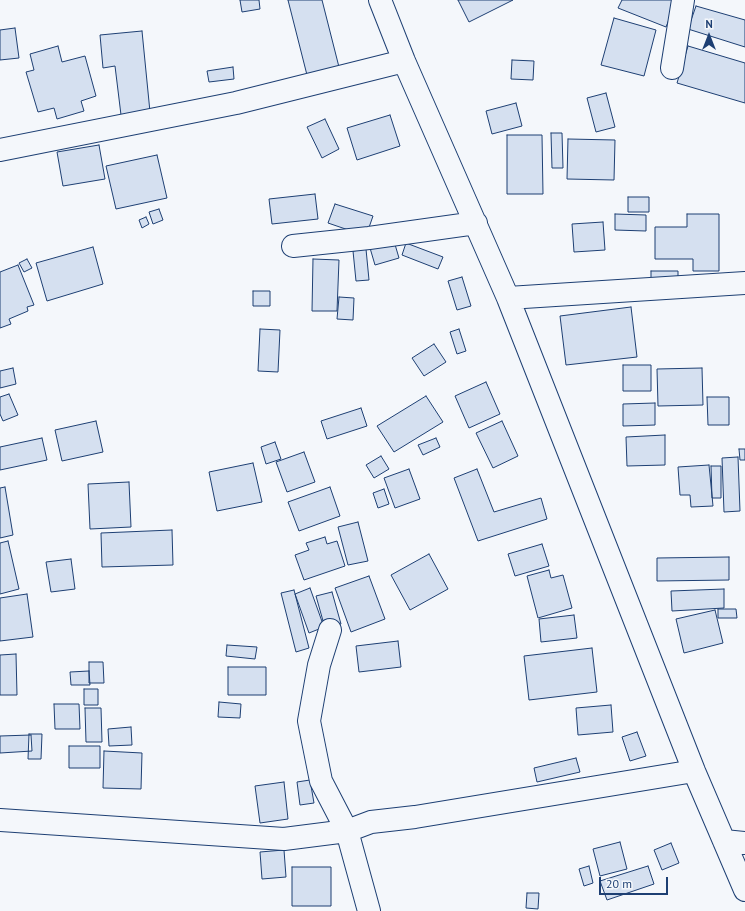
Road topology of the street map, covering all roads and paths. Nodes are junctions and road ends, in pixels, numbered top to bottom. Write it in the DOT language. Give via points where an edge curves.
graph roads {
  1 [pos="380,0"];
  2 [pos="683,0"];
  3 [pos="404,61"];
  4 [pos="672,68"];
  5 [pos="0,150"];
  6 [pos="476,223"];
  7 [pos="292,246"];
  8 [pos="745,283"];
  9 [pos="508,298"];
  10 [pos="330,630"];
  11 [pos="694,771"];
  12 [pos="0,820"];
  13 [pos="347,831"];
  14 [pos="735,842"];
  15 [pos="745,890"];
  16 [pos="369,911"];
  1 -- 3 [label="street"];
  2 -- 4 [label="street"];
  3 -- 5 [label="street" via="236,103"];
  3 -- 6 [label="street"];
  6 -- 7 [label="street"];
  6 -- 9 [label="street"];
  8 -- 9 [label="street"];
  9 -- 11 [label="street"];
  10 -- 13 [label="street" via="319,666 309,721 321,781"];
  11 -- 13 [label="street" via="371,822"];
  11 -- 14 [label="street"];
  12 -- 13 [label="street" via="284,838"];
  13 -- 16 [label="street"];
  14 -- 15 [label="street"];
}
